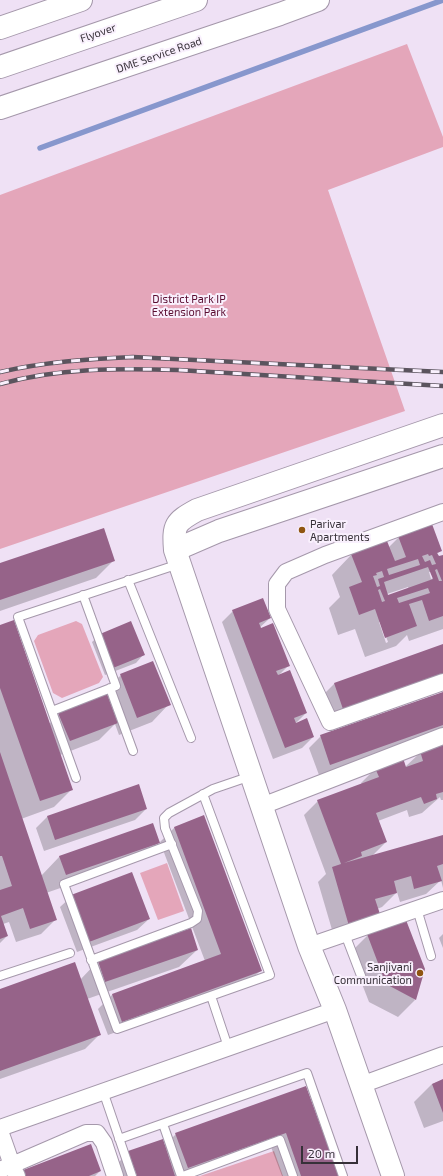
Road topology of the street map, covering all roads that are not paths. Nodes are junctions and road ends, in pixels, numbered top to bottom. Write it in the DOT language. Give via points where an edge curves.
graph roads {
  1 [pos="81,0"];
  2 [pos="196,0"];
  3 [pos="318,0"];
  4 [pos="282,7"];
  5 [pos="0,28"];
  6 [pos="0,67"];
  7 [pos="0,108"];
  8 [pos="443,425"];
  9 [pos="443,456"];
  10 [pos="443,512"];
  11 [pos="177,557"];
  12 [pos="128,580"];
  13 [pos="83,595"];
  14 [pos="443,682"];
  15 [pos="110,688"];
  16 [pos="52,711"];
  17 [pos="443,736"];
  18 [pos="191,738"];
  19 [pos="134,751"];
  20 [pos="252,776"];
  21 [pos="76,778"];
  22 [pos="203,794"];
  23 [pos="262,806"];
  24 [pos="172,844"];
  25 [pos="443,900"];
  26 [pos="417,909"];
  27 [pos="345,934"];
  28 [pos="309,946"];
  29 [pos="70,953"];
  30 [pos="431,956"];
  31 [pos="91,960"];
  32 [pos="0,976"];
  33 [pos="363,981"];
  34 [pos="211,996"];
  35 [pos="335,1010"];
  36 [pos="228,1047"];
  37 [pos="443,1055"];
  38 [pos="361,1085"];
  39 [pos="103,1091"];
  40 [pos="163,1124"];
  41 [pos="0,1129"];
  42 [pos="119,1139"];
  43 [pos="10,1170"];
  44 [pos="115,1176"];
  45 [pos="132,1176"];
  46 [pos="182,1176"];
  47 [pos="293,1176"];
  48 [pos="344,1176"];
  49 [pos="391,1176"];
  1 -- 5 [label="main road"];
  2 -- 6 [label="main road, Flyover"];
  3 -- 4 [label="main road, DME Service Road"];
  4 -- 7 [label="main road, DME Service Road"];
  8 -- 11 [label="main road" via="197,510 176,526 174,534"];
  9 -- 11 [label="main road" via="219,531"];
  10 -- 14 [label="street" via="325,555 286,572 277,584 277,609 330,722"];
  11 -- 12 [label="lane"];
  11 -- 20 [label="main road"];
  12 -- 13 [label="lane"];
  12 -- 18 [label="lane"];
  13 -- 15 [label="lane" via="116,686"];
  13 -- 16 [label="lane" via="18,618"];
  15 -- 16 [label="lane"];
  15 -- 19 [label="lane"];
  16 -- 21 [label="lane"];
  17 -- 23 [label="street"];
  20 -- 22 [label="lane"];
  20 -- 23 [label="main road"];
  22 -- 24 [label="lane" via="164,818"];
  22 -- 34 [label="lane" via="270,975"];
  23 -- 28 [label="main road"];
  24 -- 31 [label="lane" via="198,911 197,919"];
  24 -- 31 [label="lane" via="64,884"];
  25 -- 26 [label="street"];
  26 -- 27 [label="street"];
  26 -- 30 [label="lane"];
  27 -- 28 [label="street"];
  27 -- 33 [label="lane"];
  28 -- 35 [label="main road"];
  29 -- 32 [label="lane"];
  31 -- 34 [label="lane" via="117,1029"];
  34 -- 36 [label="lane"];
  35 -- 36 [label="street"];
  35 -- 38 [label="main road"];
  36 -- 39 [label="street"];
  37 -- 38 [label="street"];
  38 -- 49 [label="main road"];
  39 -- 41 [label="street"];
  39 -- 42 [label="lane"];
  40 -- 42 [label="lane"];
  40 -- 46 [label="lane"];
  40 -- 48 [label="lane" via="307,1073"];
  41 -- 43 [label="street"];
  42 -- 45 [label="lane"];
  43 -- 44 [label="street" via="86,1133 97,1133 104,1143"];
  46 -- 47 [label="lane" via="280,1140"];
}
